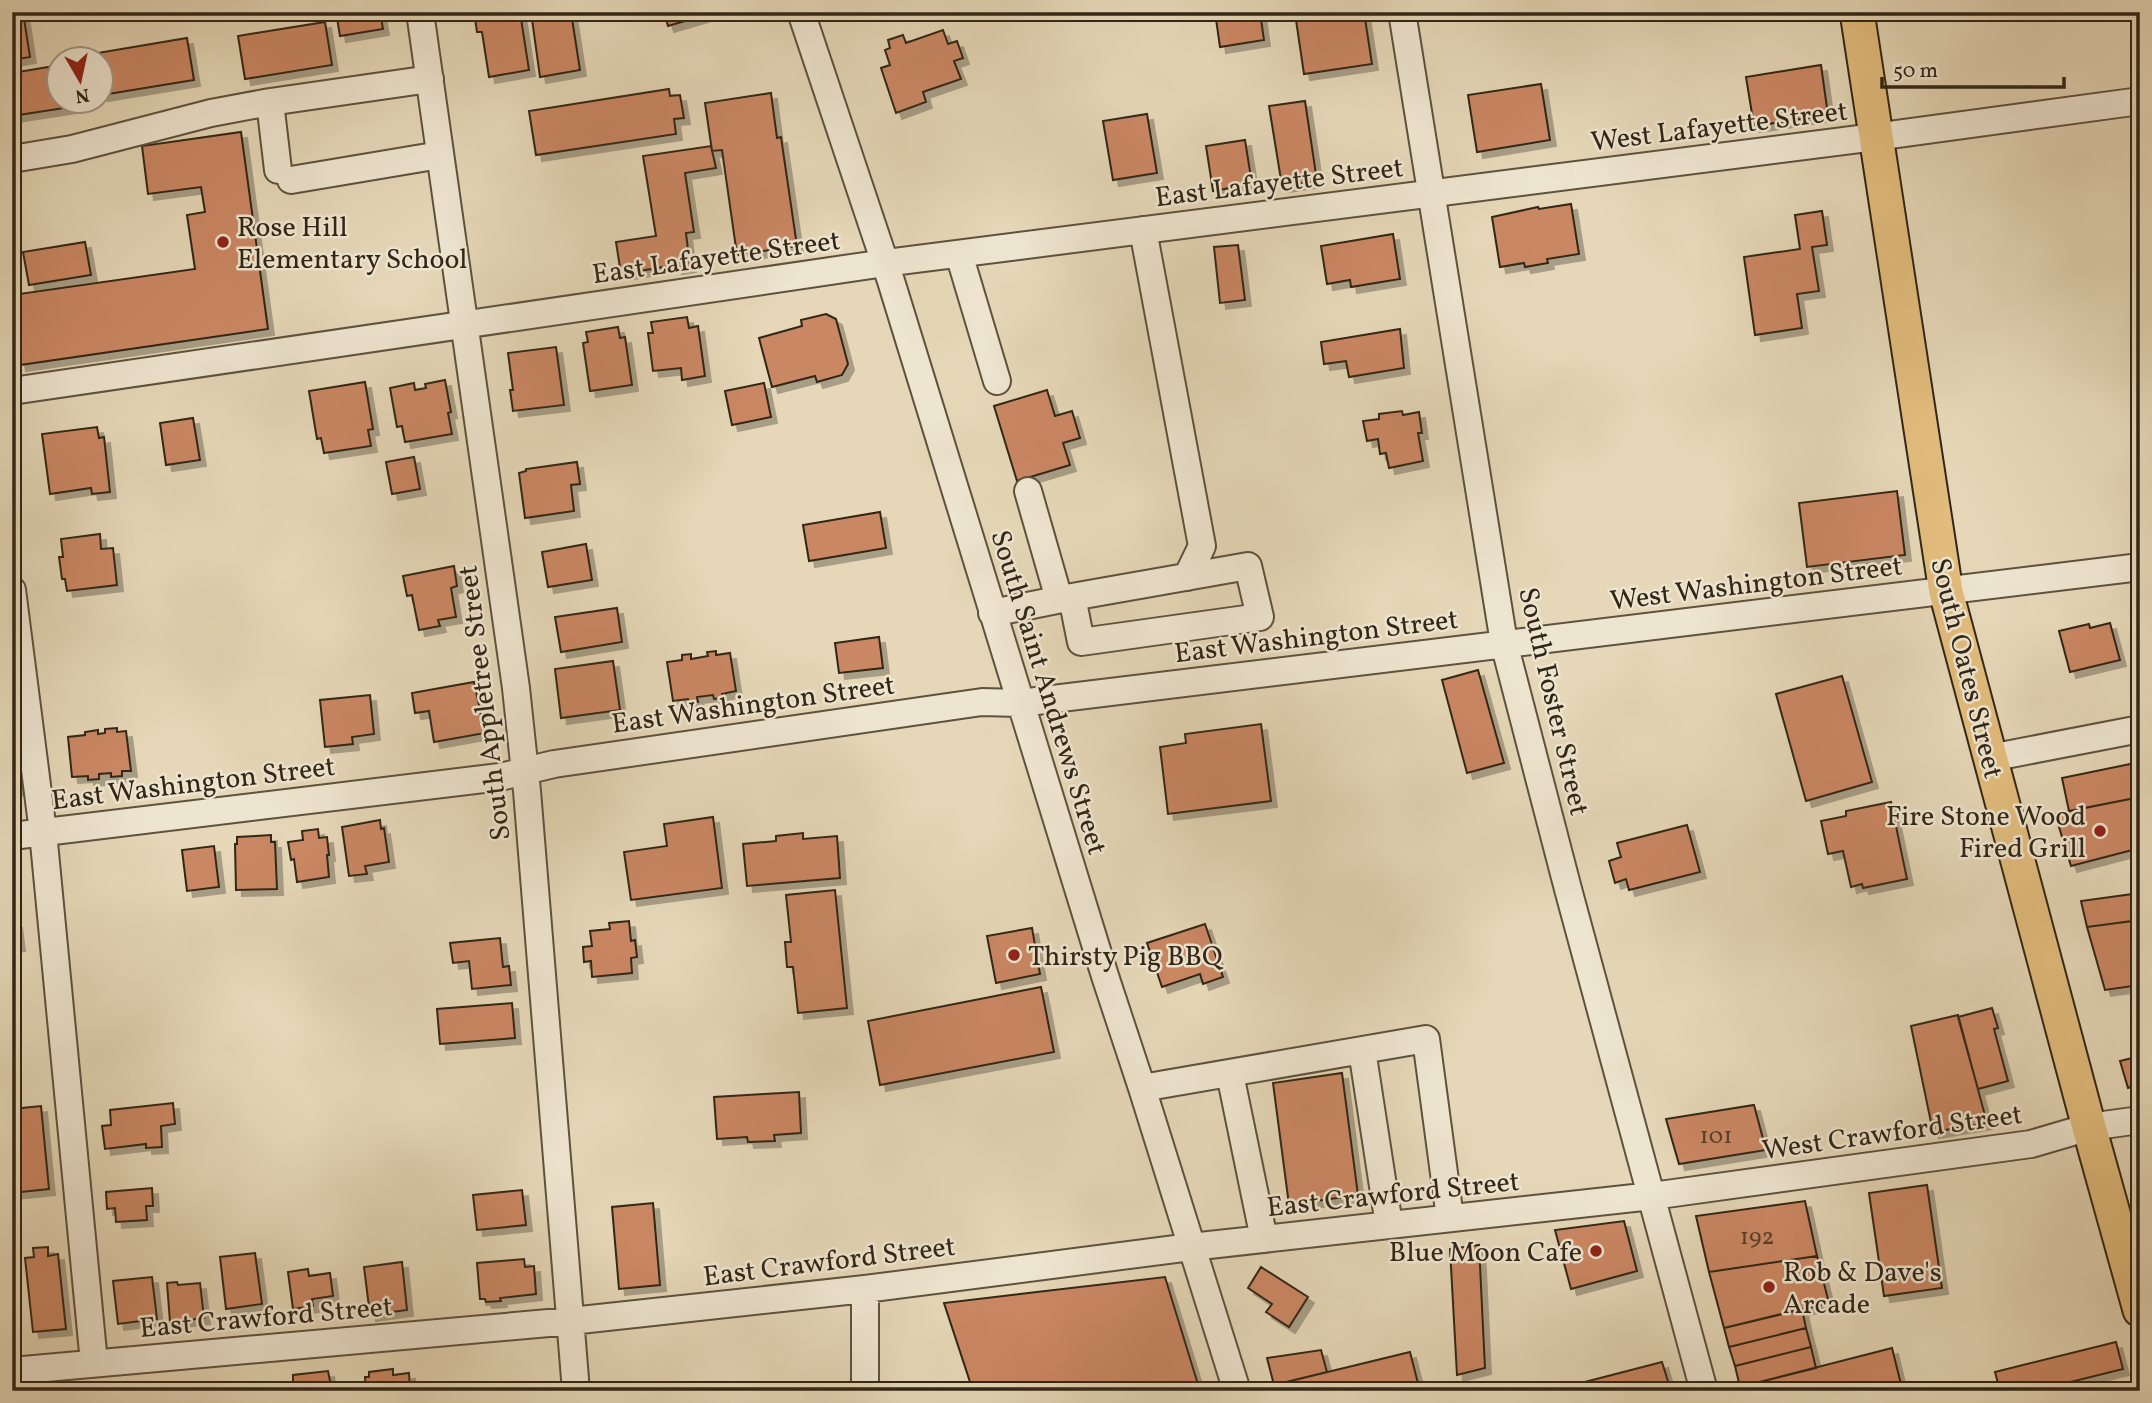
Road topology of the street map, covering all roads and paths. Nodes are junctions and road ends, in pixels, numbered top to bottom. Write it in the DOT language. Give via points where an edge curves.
graph roads {
  1 [pos="420,12"];
  2 [pos="801,12"];
  3 [pos="1402,12"];
  4 [pos="1857,12"];
  5 [pos="430,79"];
  6 [pos="2140,101"];
  7 [pos="270,102"];
  8 [pos="1875,137"];
  9 [pos="440,155"];
  10 [pos="12,159"];
  11 [pos="1430,193"];
  12 [pos="1143,230"];
  13 [pos="959,254"];
  14 [pos="885,263"];
  15 [pos="465,324"];
  16 [pos="997,381"];
  17 [pos="12,391"];
  18 [pos="1028,491"];
  19 [pos="2140,567"];
  20 [pos="1187,577"];
  21 [pos="12,590"];
  22 [pos="1945,592"];
  23 [pos="1065,598"];
  24 [pos="992,613"];
  25 [pos="1504,643"];
  26 [pos="1020,703"];
  27 [pos="2140,729"];
  28 [pos="1990,758"];
  29 [pos="525,771"];
  30 [pos="43,832"];
  31 [pos="12,836"];
  32 [pos="1362,1050"];
  33 [pos="1230,1074"];
  34 [pos="1142,1088"];
  35 [pos="2140,1119"];
  36 [pos="2089,1127"];
  37 [pos="1652,1196"];
  38 [pos="1450,1218"];
  39 [pos="1389,1225"];
  40 [pos="1264,1239"];
  41 [pos="1191,1247"];
  42 [pos="865,1289"];
  43 [pos="2140,1310"];
  44 [pos="571,1321"];
  45 [pos="94,1363"];
  46 [pos="12,1371"];
  47 [pos="576,1391"];
  48 [pos="864,1391"];
  49 [pos="1237,1391"];
  50 [pos="1704,1391"];
  1 -- 5 [label="street, South Appletree Street"];
  2 -- 14 [label="street, South Saint Andrews Street"];
  3 -- 11 [label="street, South Foster Street"];
  4 -- 8 [label="main road, South Oates Street"];
  5 -- 7 [label="street"];
  5 -- 9 [label="street, South Appletree Street"];
  6 -- 8 [label="street, West Lafayette Street"];
  7 -- 9 [label="street" via="284,175"];
  7 -- 10 [label="street"];
  8 -- 11 [label="street, West Lafayette Street"];
  8 -- 22 [label="main road, South Oates Street"];
  9 -- 15 [label="street, South Appletree Street"];
  11 -- 12 [label="street, East Lafayette Street"];
  11 -- 25 [label="street, South Foster Street"];
  12 -- 13 [label="street, East Lafayette Street"];
  12 -- 20 [label="street" via="1202,545"];
  13 -- 14 [label="street, East Lafayette Street"];
  13 -- 16 [label="street"];
  14 -- 15 [label="street, East Lafayette Street"];
  14 -- 24 [label="street, South Saint Andrews Street"];
  15 -- 17 [label="street, East Lafayette Street"];
  15 -- 29 [label="street, South Appletree Street"];
  18 -- 23 [label="street"];
  19 -- 22 [label="street, West Washington Street"];
  20 -- 23 [label="street"];
  20 -- 23 [label="street" via="1248,566 1260,617 1081,642"];
  21 -- 30 [label="street"];
  22 -- 25 [label="street, West Washington Street"];
  22 -- 28 [label="main road, South Oates Street"];
  23 -- 24 [label="street"];
  24 -- 26 [label="street, South Saint Andrews Street"];
  25 -- 26 [label="street, East Washington Street"];
  25 -- 37 [label="street, South Foster Street"];
  26 -- 29 [label="street, East Washington Street" via="982,702"];
  26 -- 34 [label="street, South Saint Andrews Street"];
  27 -- 28 [label="street"];
  28 -- 36 [label="main road, South Oates Street"];
  29 -- 30 [label="street, East Washington Street"];
  29 -- 44 [label="street, South Appletree Street"];
  30 -- 31 [label="street, East Washington Street"];
  30 -- 45 [label="street"];
  32 -- 33 [label="street"];
  32 -- 38 [label="street" via="1426,1039"];
  32 -- 39 [label="street"];
  33 -- 34 [label="street"];
  33 -- 40 [label="street"];
  34 -- 41 [label="street, South Saint Andrews Street"];
  35 -- 36 [label="street, West Crawford Street"];
  36 -- 37 [label="street, West Crawford Street" via="2031,1144"];
  36 -- 43 [label="main road, South Oates Street"];
  37 -- 38 [label="street, East Crawford Street"];
  37 -- 50 [label="street, South Foster Street"];
  38 -- 39 [label="street, East Crawford Street"];
  39 -- 40 [label="street, East Crawford Street"];
  40 -- 41 [label="street, East Crawford Street"];
  41 -- 42 [label="street, East Crawford Street"];
  41 -- 49 [label="street, South Saint Andrews Street"];
  42 -- 44 [label="street, East Crawford Street"];
  42 -- 48 [label="street"];
  44 -- 45 [label="street, East Crawford Street"];
  44 -- 47 [label="street, South Appletree Street"];
  45 -- 46 [label="street, East Crawford Street"];
}
